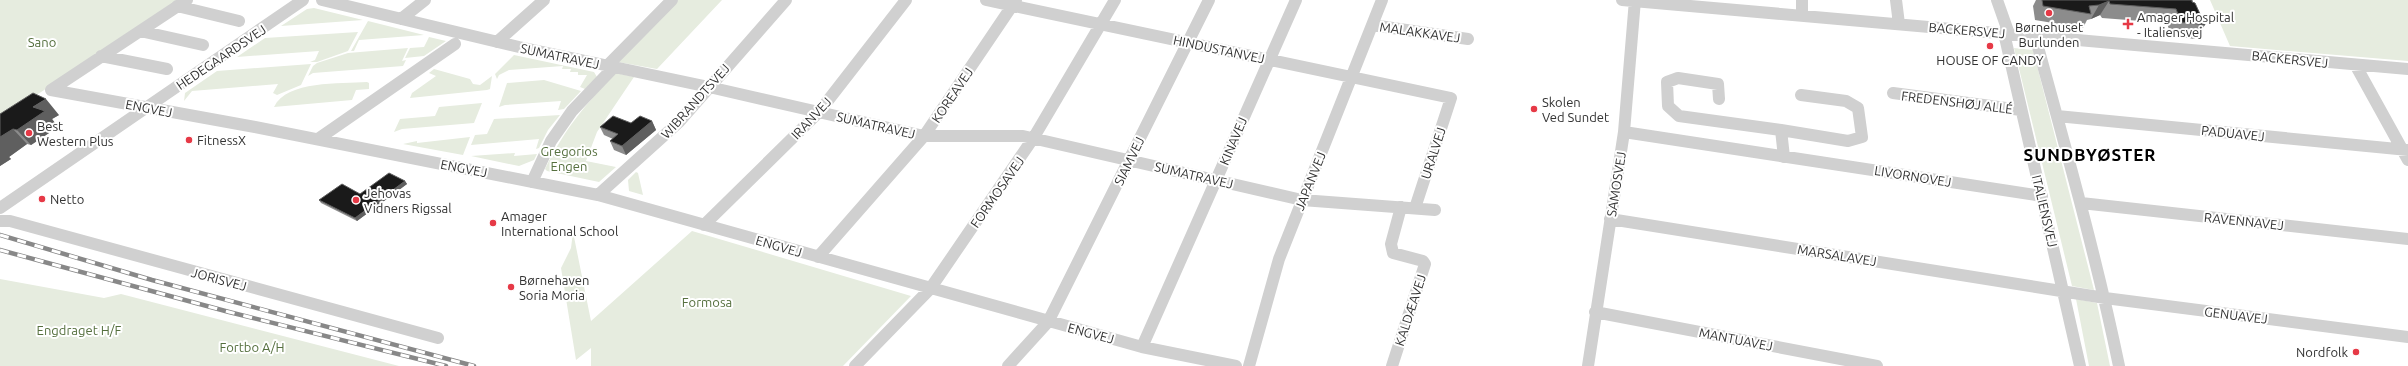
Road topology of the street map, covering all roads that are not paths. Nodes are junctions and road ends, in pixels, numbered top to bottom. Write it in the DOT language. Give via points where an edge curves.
graph roads {
  1 [pos="187,0"];
  2 [pos="303,0"];
  3 [pos="322,0"];
  4 [pos="426,0"];
  5 [pos="544,0"];
  6 [pos="672,0"];
  7 [pos="786,0"];
  8 [pos="906,0"];
  9 [pos="986,0"];
  10 [pos="1115,0"];
  11 [pos="1210,0"];
  12 [pos="1296,0"];
  13 [pos="1382,0"];
  14 [pos="1622,0"];
  15 [pos="1802,0"];
  16 [pos="1896,0"];
  17 [pos="1997,0"];
  18 [pos="1635,1"];
  19 [pos="1014,3"];
  20 [pos="1740,5"];
  21 [pos="177,6"];
  22 [pos="1802,15"];
  23 [pos="401,19"];
  24 [pos="239,21"];
  25 [pos="1898,24"];
  26 [pos="1100,25"];
  27 [pos="1372,25"];
  28 [pos="140,31"];
  29 [pos="2006,33"];
  30 [pos="2035,36"];
  31 [pos="1468,39"];
  32 [pos="497,42"];
  33 [pos="1188,43"];
  34 [pos="455,44"];
  35 [pos="203,45"];
  36 [pos="101,56"];
  37 [pos="1268,59"];
  38 [pos="610,66"];
  39 [pos="2356,66"];
  40 [pos="167,69"];
  41 [pos="2408,70"];
  42 [pos="1351,77"];
  43 [pos="709,87"];
  44 [pos="1893,93"];
  45 [pos="1801,95"];
  46 [pos="1451,98"];
  47 [pos="1719,99"];
  48 [pos="147,107"];
  49 [pos="2021,110"];
  50 [pos="819,112"];
  51 [pos="2057,116"];
  52 [pos="1781,130"];
  53 [pos="1624,132"];
  54 [pos="924,136"];
  55 [pos="1034,137"];
  56 [pos="318,139"];
  57 [pos="2406,153"];
  58 [pos="1784,157"];
  59 [pos="1129,160"];
  60 [pos="1215,180"];
  61 [pos="532,182"];
  62 [pos="598,195"];
  63 [pos="2042,196"];
  64 [pos="1302,200"];
  65 [pos="2081,204"];
  66 [pos="1401,207"];
  67 [pos="0,208"];
  68 [pos="1415,208"];
  69 [pos="1435,210"];
  70 [pos="1610,219"];
  71 [pos="0,220"];
  72 [pos="704,225"];
  73 [pos="2408,239"];
  74 [pos="818,257"];
  75 [pos="930,289"];
  76 [pos="2064,291"];
  77 [pos="2105,298"];
  78 [pos="1595,312"];
  79 [pos="1048,322"];
  80 [pos="2408,337"];
  81 [pos="438,338"];
  82 [pos="1142,348"];
  83 [pos="855,366"];
  84 [pos="1008,366"];
  85 [pos="1236,366"];
  86 [pos="1249,366"];
  87 [pos="1392,366"];
  88 [pos="1588,366"];
  89 [pos="1877,366"];
  90 [pos="2080,366"];
  91 [pos="2119,366"];
  1 -- 21 [label="street"];
  2 -- 48 [label="street, HEDEGAARDSVEJ"];
  3 -- 23 [label="street, SUMATRAVEJ"];
  4 -- 23 [label="street"];
  5 -- 32 [label="street"];
  6 -- 38 [label="street"];
  7 -- 43 [label="street, WIBRANDTSVEJ"];
  8 -- 50 [label="street, IRANVEJ"];
  9 -- 19 [label="street, HINDUSTANVEJ"];
  10 -- 26 [label="street, FORMOSAVEJ"];
  11 -- 33 [label="street, SIAMVEJ"];
  12 -- 37 [label="street, KINAVEJ"];
  13 -- 27 [label="street, JAPANVEJ"];
  14 -- 18 [label="street, BACKERSVEJ"];
  15 -- 22 [label="street"];
  16 -- 25 [label="street"];
  17 -- 29 [label="street, ITALIENSVEJ"];
  18 -- 20 [label="street, BACKERSVEJ"];
  18 -- 53 [label="street, SAMOSVEJ"];
  19 -- 26 [label="street, HINDUSTANVEJ"];
  19 -- 54 [label="street, KOREAVEJ"];
  20 -- 22 [label="street, BACKERSVEJ"];
  21 -- 24 [label="street"];
  21 -- 28 [label="street"];
  22 -- 25 [label="street, BACKERSVEJ"];
  23 -- 32 [label="street, SUMATRAVEJ"];
  25 -- 29 [label="street, BACKERSVEJ"];
  26 -- 33 [label="street, HINDUSTANVEJ"];
  26 -- 55 [label="street, FORMOSAVEJ"];
  27 -- 31 [label="street, MALAKKAVEJ"];
  27 -- 42 [label="street, JAPANVEJ"];
  28 -- 35 [label="street"];
  28 -- 36 [label="street"];
  29 -- 30 [label="street, BACKERSVEJ"];
  29 -- 49 [label="street, ITALIENSVEJ"];
  30 -- 39 [label="street, BACKERSVEJ"];
  30 -- 51 [label="street"];
  32 -- 38 [label="street, SUMATRAVEJ"];
  33 -- 37 [label="street, HINDUSTANVEJ"];
  33 -- 59 [label="street, SIAMVEJ"];
  34 -- 56 [label="street"];
  36 -- 40 [label="street"];
  36 -- 48 [label="street, ENGVEJ" via="51,90"];
  37 -- 42 [label="street, HINDUSTANVEJ"];
  37 -- 60 [label="street, KINAVEJ"];
  38 -- 43 [label="street, SUMATRAVEJ"];
  38 -- 61 [label="street" via="572,111 551,141"];
  39 -- 41 [label="street, BACKERSVEJ"];
  39 -- 57 [label="street"];
  42 -- 46 [label="street, HINDUSTANVEJ"];
  42 -- 64 [label="street, JAPANVEJ"];
  43 -- 50 [label="street, SUMATRAVEJ"];
  43 -- 62 [label="street, WIBRANDTSVEJ" via="675,126"];
  44 -- 49 [label="street, FREDENSHØJ ALLÉ"];
  45 -- 52 [label="street" via="1846,101 1858,108 1862,136 1848,141"];
  46 -- 68 [label="street, URALVEJ"];
  47 -- 52 [label="street" via="1718,84 1678,78 1667,82 1668,108 1679,116"];
  48 -- 56 [label="street, ENGVEJ"];
  48 -- 67 [label="street, HEDEGAARDSVEJ"];
  49 -- 63 [label="street, ITALIENSVEJ"];
  50 -- 54 [label="street, SUMATRAVEJ"];
  50 -- 72 [label="street, IRANVEJ"];
  51 -- 57 [label="street, PADUAVEJ"];
  51 -- 65 [label="street"];
  52 -- 58 [label="street"];
  53 -- 58 [label="street, LIVORNOVEJ"];
  53 -- 70 [label="street, SAMOSVEJ"];
  54 -- 55 [label="street, SUMATRAVEJ"];
  54 -- 74 [label="street, KOREAVEJ"];
  55 -- 59 [label="street, SUMATRAVEJ"];
  55 -- 75 [label="street, FORMOSAVEJ"];
  56 -- 61 [label="street, ENGVEJ"];
  58 -- 63 [label="street, LIVORNOVEJ"];
  59 -- 60 [label="street, SUMATRAVEJ"];
  59 -- 79 [label="street, SIAMVEJ"];
  60 -- 64 [label="street, SUMATRAVEJ"];
  60 -- 82 [label="street, KINAVEJ"];
  61 -- 62 [label="street, ENGVEJ"];
  62 -- 72 [label="street, ENGVEJ"];
  63 -- 76 [label="street, ITALIENSVEJ"];
  64 -- 66 [label="street, SUMATRAVEJ"];
  64 -- 86 [label="street, JAPANVEJ" via="1279,259"];
  65 -- 73 [label="street, RAVENNAVEJ"];
  65 -- 77 [label="street"];
  66 -- 68 [label="street, SUMATRAVEJ"];
  66 -- 87 [label="street, KALDÆAVEJ" via="1391,244 1393,253 1423,260 1425,264"];
  68 -- 69 [label="street, SUMATRAVEJ"];
  70 -- 76 [label="street, MARSALAVEJ"];
  70 -- 78 [label="street, SAMOSVEJ"];
  71 -- 81 [label="street, JORISVEJ"];
  72 -- 74 [label="street, ENGVEJ"];
  74 -- 75 [label="street, ENGVEJ"];
  75 -- 79 [label="street, ENGVEJ"];
  75 -- 83 [label="street, FORMOSAVEJ"];
  76 -- 77 [label="street, GENUAVEJ"];
  76 -- 90 [label="street, ITALIENSVEJ"];
  77 -- 80 [label="street, GENUAVEJ"];
  77 -- 91 [label="street"];
  78 -- 88 [label="street, SAMOSVEJ"];
  78 -- 89 [label="street, MANTUAVEJ"];
  79 -- 82 [label="street, ENGVEJ"];
  79 -- 84 [label="street, SIAMVEJ"];
  82 -- 85 [label="street, ENGVEJ"];
}
